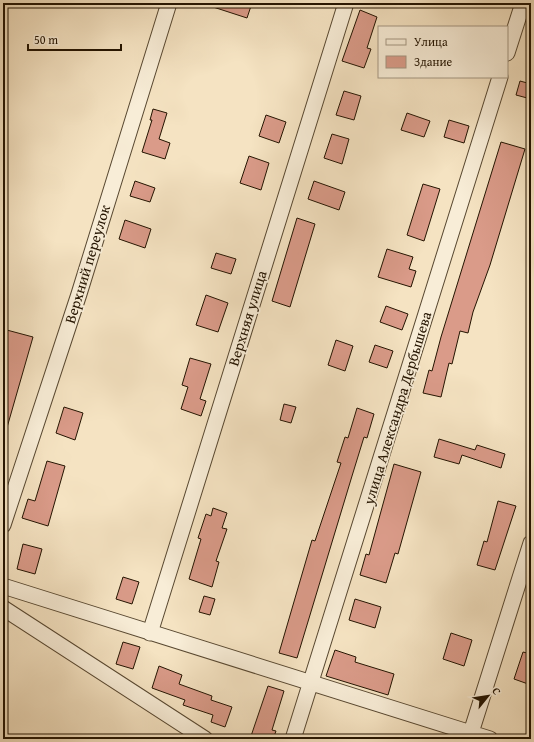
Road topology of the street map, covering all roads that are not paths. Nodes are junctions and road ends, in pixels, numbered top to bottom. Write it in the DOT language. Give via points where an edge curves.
graph roads {
  1 [pos="169,3"];
  2 [pos="346,3"];
  3 [pos="523,3"];
  4 [pos="508,51"];
  5 [pos="500,78"];
  6 [pos="3,525"];
  7 [pos="531,543"];
  8 [pos="3,586"];
  9 [pos="3,608"];
  10 [pos="150,633"];
  11 [pos="311,682"];
  12 [pos="470,736"];
  13 [pos="205,739"];
  14 [pos="293,739"];
  15 [pos="490,739"];
  1 -- 6 [label="street, Верхний переулок" via="79,294"];
  2 -- 10 [label="street, Верхняя улица"];
  3 -- 4 [label="street"];
  5 -- 11 [label="street, улица Александра Дербышева"];
  7 -- 12 [label="street"];
  8 -- 10 [label="street"];
  9 -- 13 [label="street"];
  10 -- 11 [label="street"];
  11 -- 12 [label="street"];
  11 -- 14 [label="street, улица Александра Дербышева"];
  12 -- 15 [label="street"];
}
